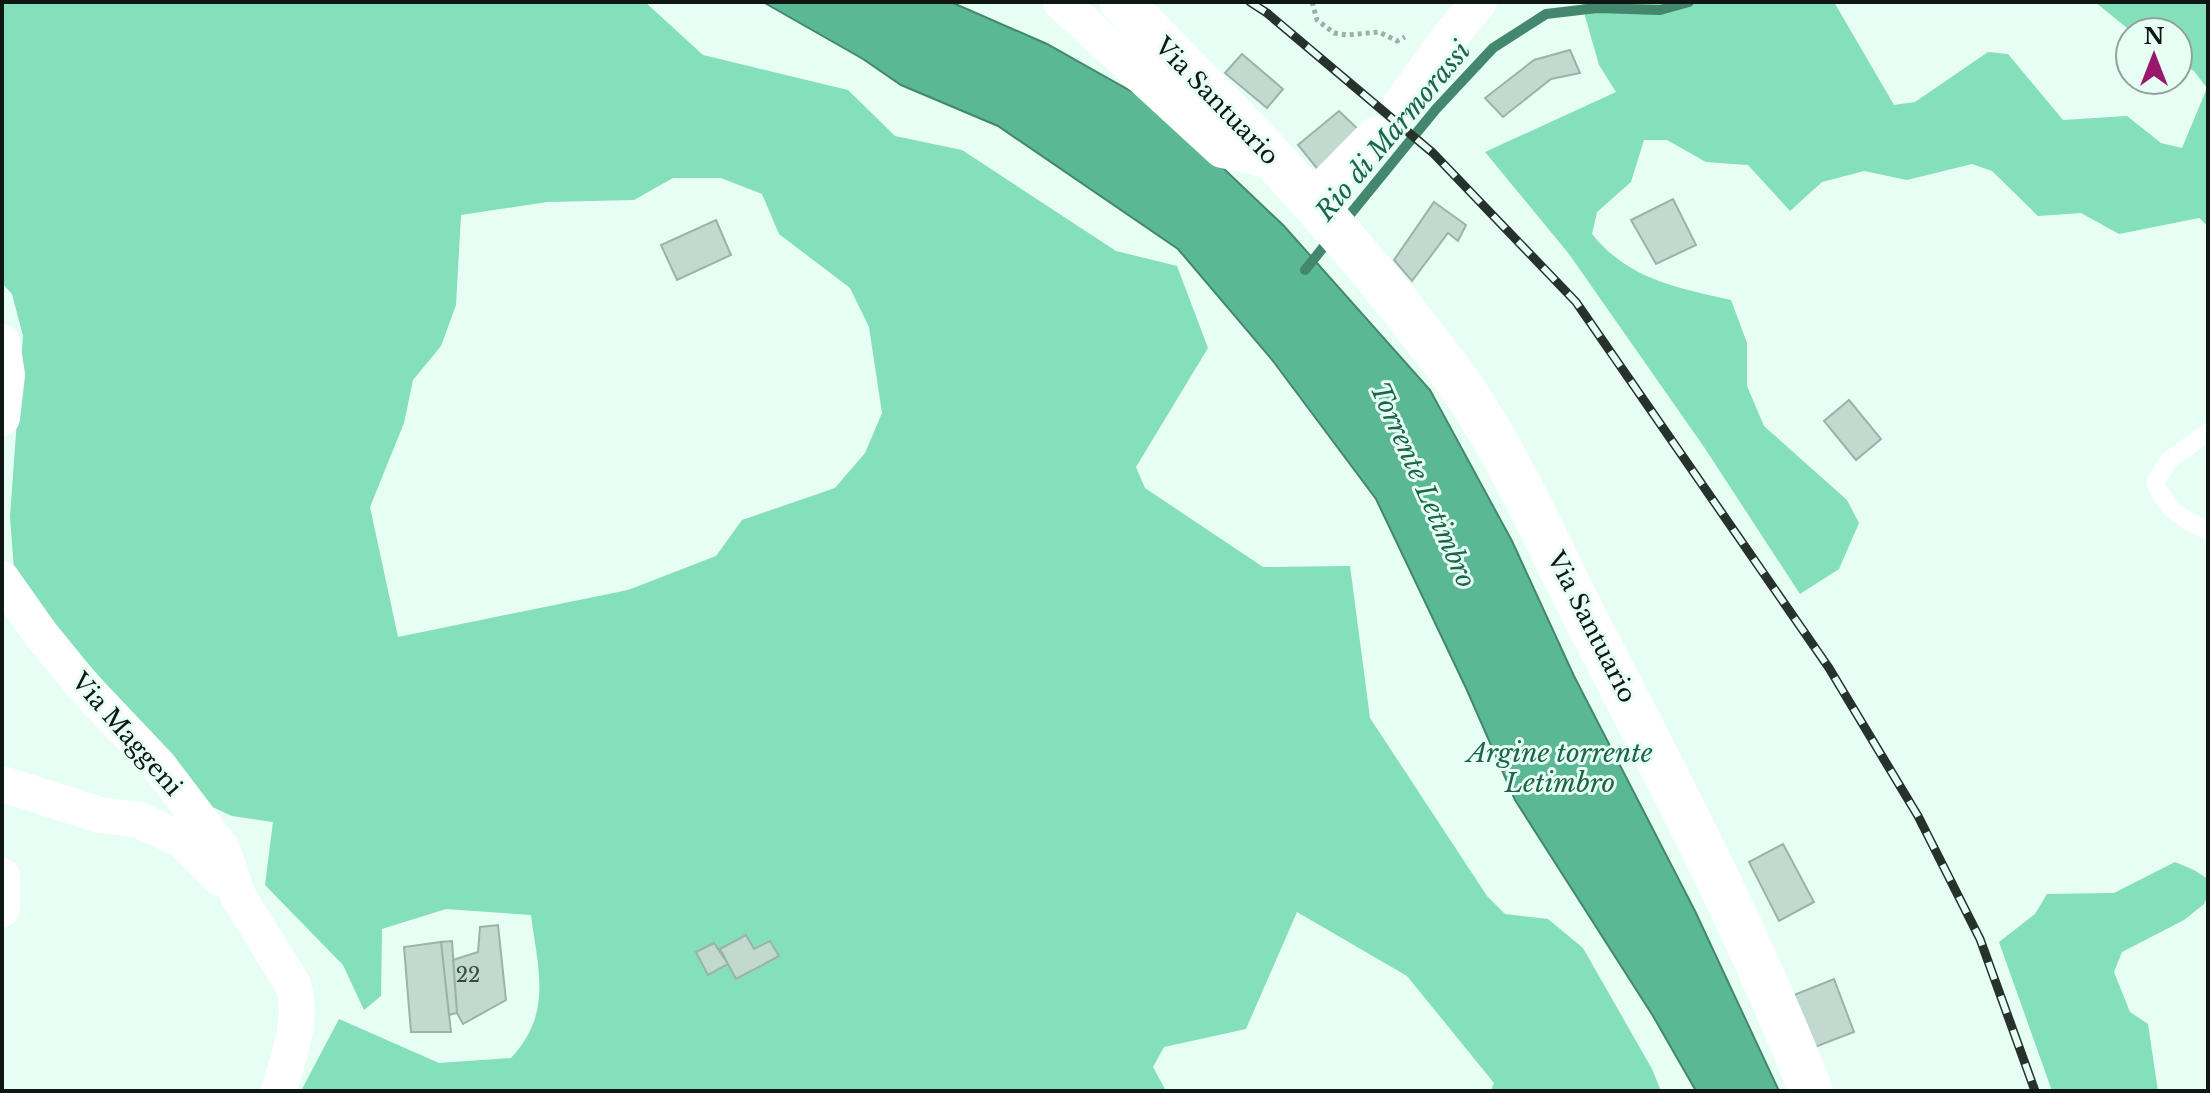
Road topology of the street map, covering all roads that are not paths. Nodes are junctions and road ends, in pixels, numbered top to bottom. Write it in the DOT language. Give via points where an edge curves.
graph roads {
  1 [pos="1061,2"];
  2 [pos="1122,2"];
  3 [pos="1479,2"];
  4 [pos="1401,104"];
  5 [pos="1375,135"];
  6 [pos="1277,162"];
  7 [pos="1310,201"];
  8 [pos="2,342"];
  9 [pos="2,418"];
  10 [pos="2208,432"];
  11 [pos="2204,529"];
  12 [pos="2,579"];
  13 [pos="2,784"];
  14 [pos="2,876"];
  15 [pos="238,896"];
  16 [pos="2,909"];
  17 [pos="279,1091"];
  18 [pos="1811,1091"];
  1 -- 6 [label="street" via="1222,150"];
  2 -- 6 [label="main road, Via Santuario"];
  3 -- 4 [label="street"];
  5 -- 7 [label="street"];
  6 -- 7 [label="main road, Via Santuario"];
  7 -- 18 [label="main road, Via Santuario" via="1485,421 1671,781 1777,1004"];
  8 -- 9 [label="street" via="7,375"];
  10 -- 11 [label="lane" via="2168,461 2155,483 2173,512"];
  12 -- 15 [label="street, Via Maggeni" via="84,687 159,766 222,849"];
  13 -- 15 [label="street, Via Maggeni" via="100,815 139,820 182,840"];
  14 -- 16 [label="street"];
  15 -- 17 [label="street, Via Maggeni" via="297,999 297,1023"];
}
